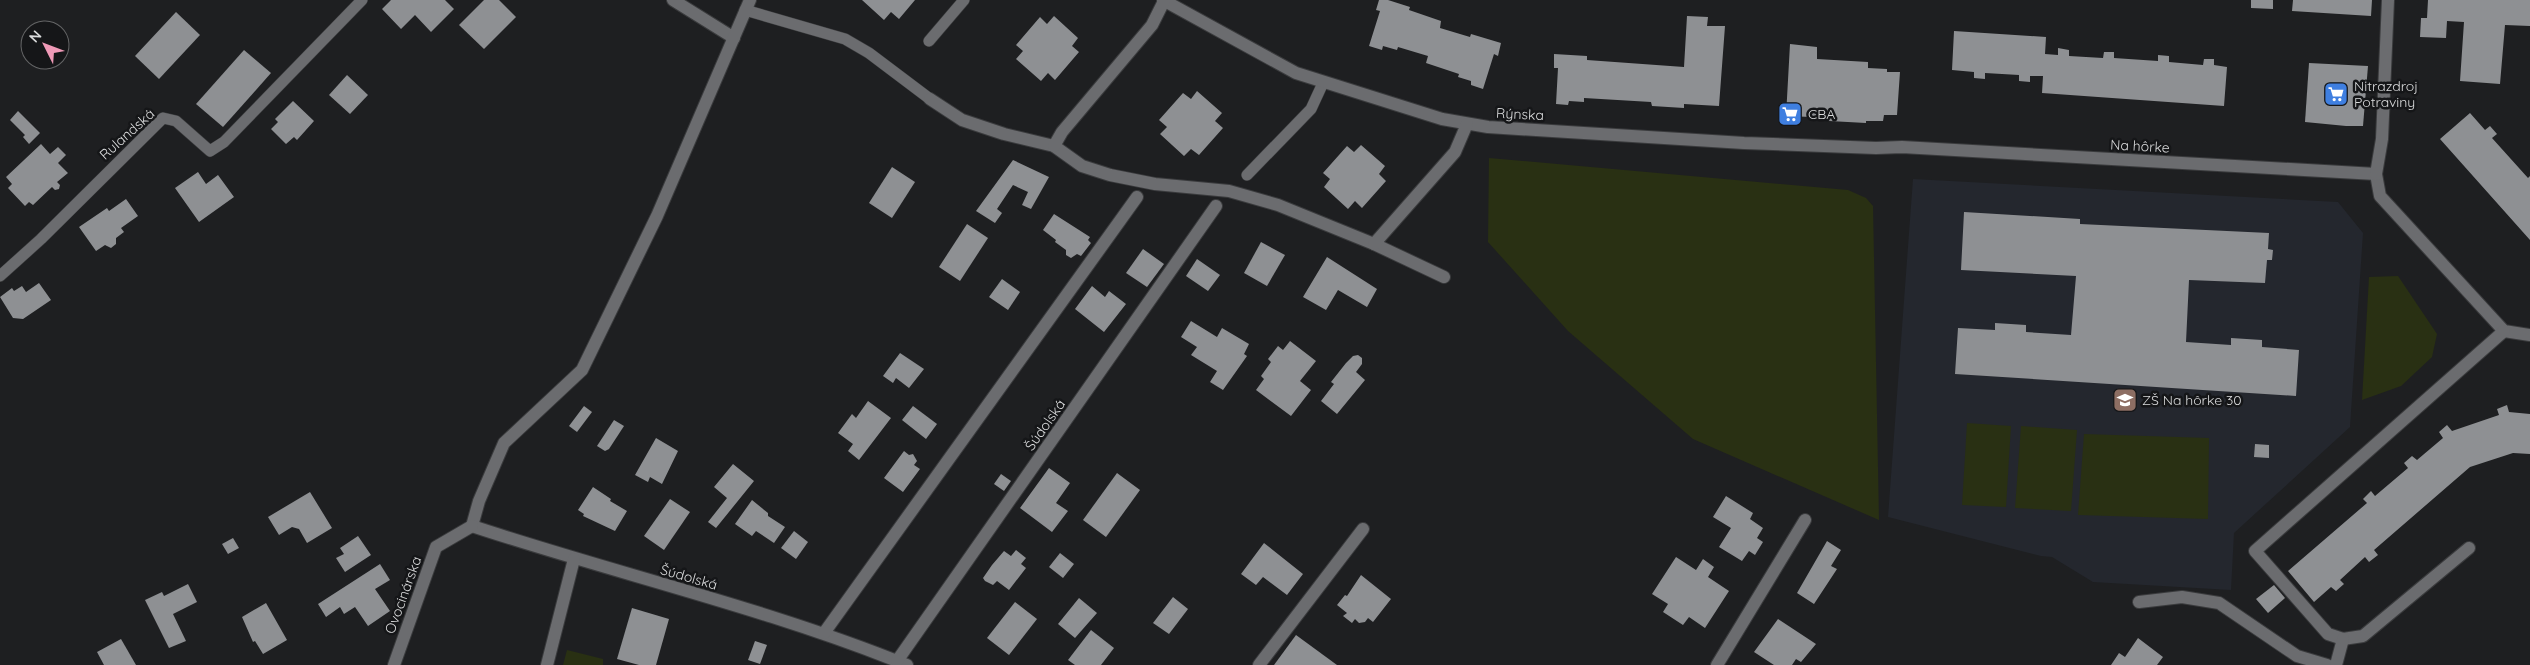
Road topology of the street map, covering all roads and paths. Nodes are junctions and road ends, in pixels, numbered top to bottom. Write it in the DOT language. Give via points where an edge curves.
graph roads {
  1 [pos="362,0"];
  2 [pos="673,0"];
  3 [pos="964,0"];
  4 [pos="1163,0"];
  5 [pos="2388,0"];
  6 [pos="747,5"];
  7 [pos="734,38"];
  8 [pos="929,41"];
  9 [pos="1323,83"];
  10 [pos="930,99"];
  11 [pos="1467,124"];
  12 [pos="1054,146"];
  13 [pos="1902,147"];
  14 [pos="2376,174"];
  15 [pos="1247,176"];
  16 [pos="1137,196"];
  17 [pos="1216,206"];
  18 [pos="1374,244"];
  19 [pos="0,276"];
  20 [pos="1444,277"];
  21 [pos="2504,331"];
  22 [pos="2530,335"];
  23 [pos="1806,520"];
  24 [pos="472,526"];
  25 [pos="1363,529"];
  26 [pos="2469,548"];
  27 [pos="574,559"];
  28 [pos="2139,602"];
  29 [pos="824,633"];
  30 [pos="2343,639"];
  31 [pos="902,663"];
  32 [pos="394,665"];
  33 [pos="547,665"];
  34 [pos="1259,665"];
  35 [pos="1717,665"];
  36 [pos="2327,665"];
  37 [pos="2336,665"];
  1 -- 19 [label="lane, Rulandská" via="224,142 210,151 176,121 163,118"];
  2 -- 7 [label="street"];
  3 -- 8 [label="lane"];
  4 -- 9 [label="street, Rýnska" via="1296,73"];
  4 -- 12 [label="street" via="1152,25 1062,132"];
  5 -- 14 [label="street" via="2382,139"];
  6 -- 7 [label="street"];
  6 -- 10 [label="lane" via="845,39"];
  7 -- 24 [label="street" via="657,216 582,370 504,443"];
  9 -- 11 [label="street, Rýnska"];
  9 -- 15 [label="lane" via="1311,109"];
  10 -- 12 [label="street" via="962,120"];
  11 -- 13 [label="street, Rýnska" via="1744,143"];
  11 -- 18 [label="street" via="1455,152"];
  12 -- 18 [label="street" via="1082,166 1110,175 1229,192 1278,205"];
  13 -- 14 [label="street, Na hôrke"];
  14 -- 21 [label="street" via="2380,196"];
  16 -- 29 [label="street"];
  17 -- 31 [label="street, Šúdolská"];
  18 -- 20 [label="street"];
  21 -- 22 [label="street"];
  21 -- 30 [label="street" via="2255,551 2328,634"];
  23 -- 35 [label="street"];
  24 -- 27 [label="street, Šúdolská"];
  24 -- 32 [label="street, Ovocinárska" via="436,547"];
  25 -- 34 [label="street"];
  26 -- 30 [label="street" via="2363,636"];
  27 -- 29 [label="street, Šúdolská"];
  27 -- 33 [label="street"];
  28 -- 36 [label="street" via="2182,597 2219,603 2297,656"];
  29 -- 31 [label="street, Šúdolská"];
  30 -- 37 [label="street"];
}
